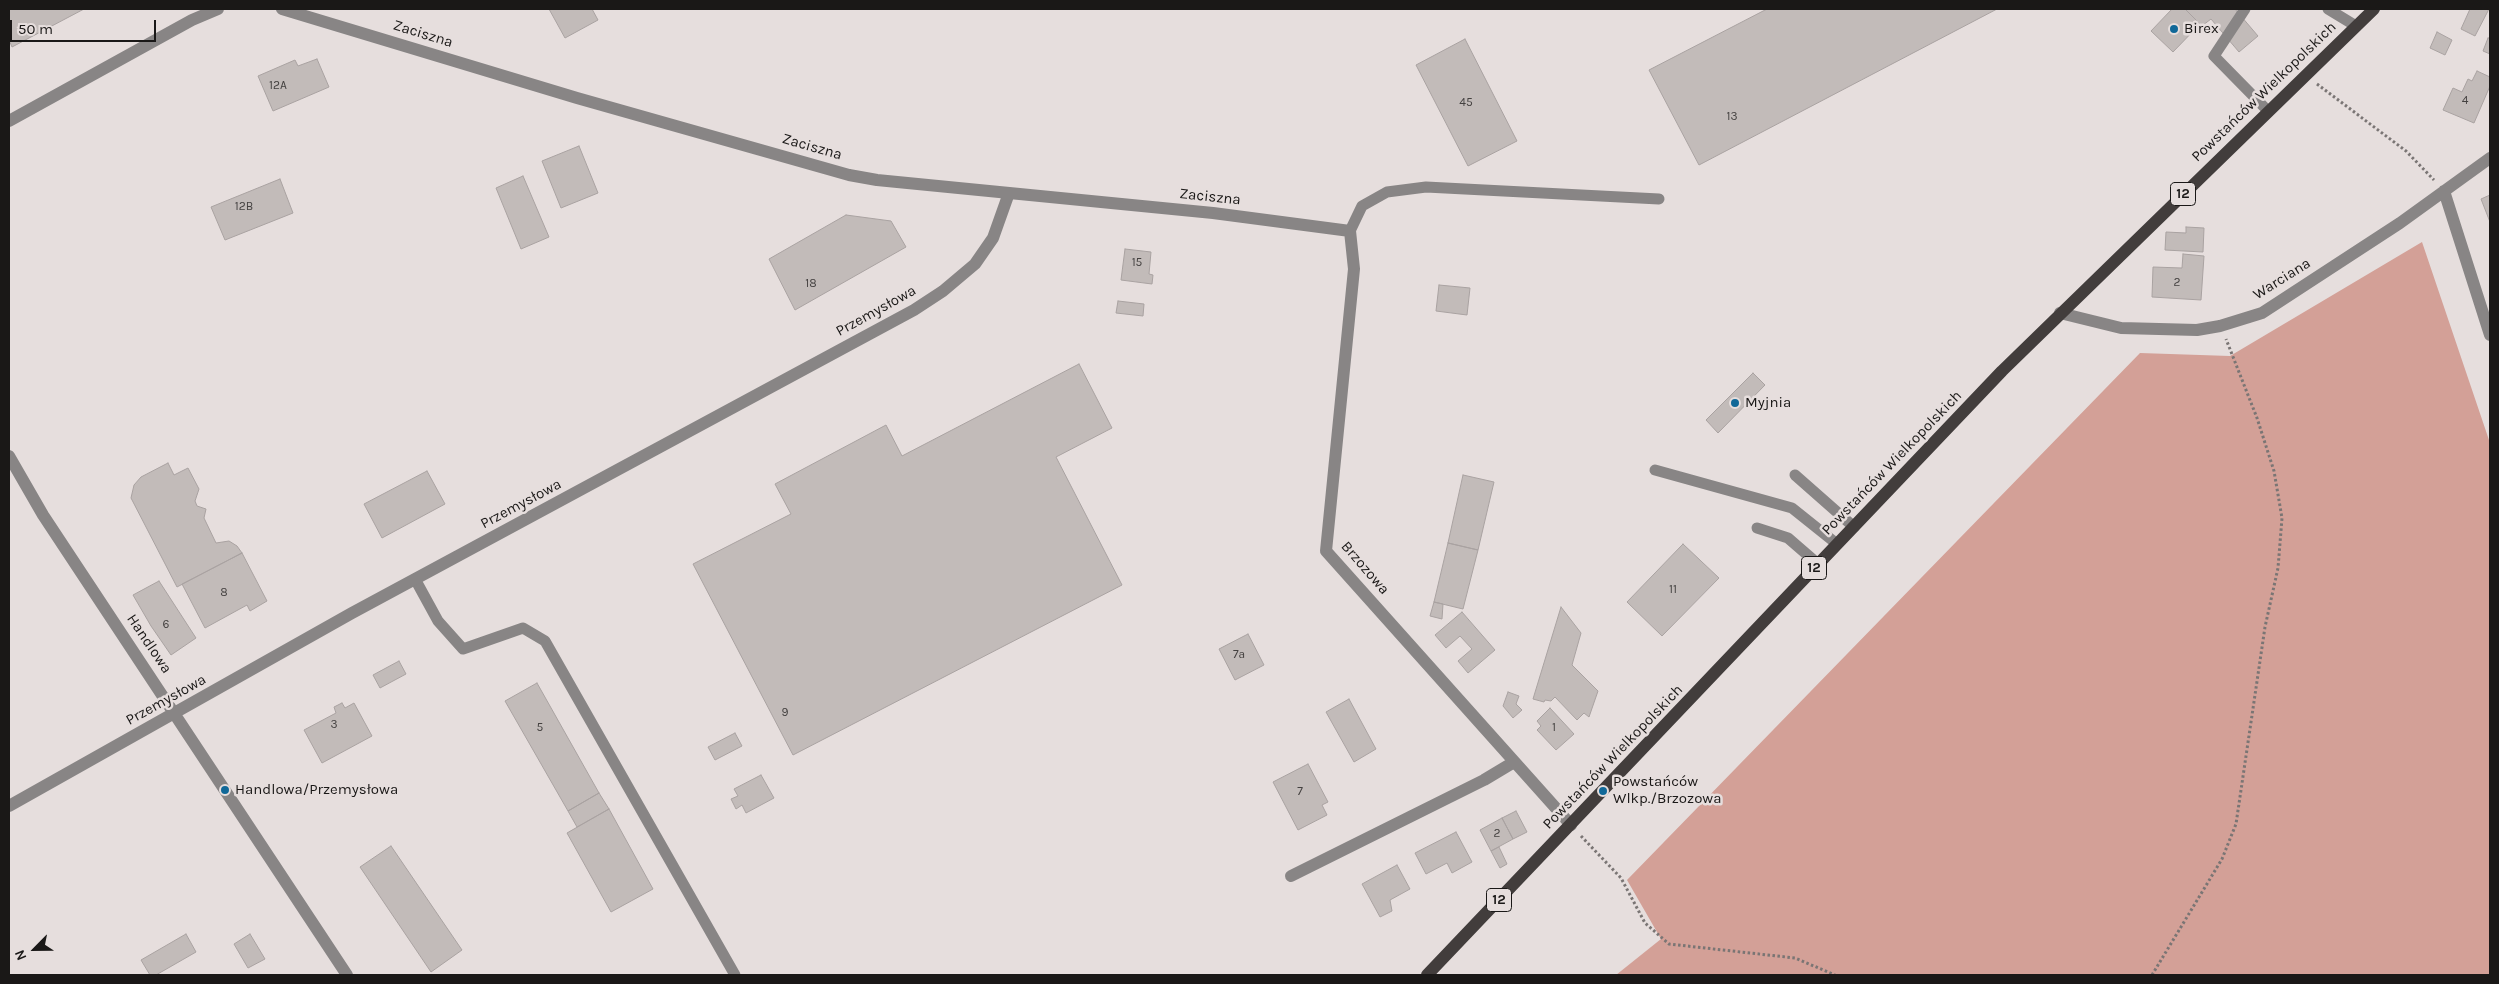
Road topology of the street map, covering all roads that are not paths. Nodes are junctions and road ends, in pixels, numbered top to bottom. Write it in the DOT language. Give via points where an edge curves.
graph roads {
  1 [pos="218,9"];
  2 [pos="282,9"];
  3 [pos="2245,9"];
  4 [pos="2328,9"];
  5 [pos="2374,9"];
  6 [pos="2356,26"];
  7 [pos="2268,111"];
  8 [pos="9,121"];
  9 [pos="2490,158"];
  10 [pos="2444,191"];
  11 [pos="1009,193"];
  12 [pos="1658,200"];
  13 [pos="1350,231"];
  14 [pos="2060,313"];
  15 [pos="2490,335"];
  16 [pos="9,456"];
  17 [pos="1655,470"];
  18 [pos="1796,476"];
  19 [pos="1854,527"];
  20 [pos="1757,528"];
  21 [pos="1837,544"];
  22 [pos="1818,564"];
  23 [pos="415,579"];
  24 [pos="175,713"];
  25 [pos="1514,762"];
  26 [pos="9,806"];
  27 [pos="1571,825"];
  28 [pos="1291,876"];
  29 [pos="347,975"];
  30 [pos="735,975"];
  31 [pos="1427,975"];
  1 -- 8 [label="street" via="192,20"];
  2 -- 11 [label="street, Zaciszna" via="587,101 849,175"];
  3 -- 7 [label="lane" via="2214,56"];
  4 -- 6 [label="lane"];
  5 -- 6 [label="main road, Powstańców Wielkopolskich / 12"];
  6 -- 7 [label="main road, Powstańców Wielkopolskich / 12"];
  7 -- 14 [label="main road, Powstańców Wielkopolskich / 12"];
  9 -- 10 [label="street, Warciana"];
  10 -- 14 [label="street, Warciana" via="2262,312 2220,326 2197,330 2121,328"];
  10 -- 15 [label="street"];
  11 -- 13 [label="street, Zaciszna" via="1213,213"];
  11 -- 23 [label="street, Przemysłowa" via="993,238 975,264 914,310"];
  12 -- 13 [label="lane" via="1426,187 1387,192 1362,206"];
  13 -- 25 [label="street, Brzozowa" via="1354,269 1326,551"];
  14 -- 19 [label="main road, Powstańców Wielkopolskich / 12"];
  16 -- 24 [label="street, Handlowa" via="43,515"];
  17 -- 21 [label="lane" via="1792,508"];
  18 -- 19 [label="lane"];
  19 -- 21 [label="main road, Powstańców Wielkopolskich / 12"];
  20 -- 22 [label="lane" via="1788,538"];
  21 -- 22 [label="main road, Powstańców Wielkopolskich / 12"];
  22 -- 27 [label="main road, Powstańców Wielkopolskich / 12"];
  23 -- 24 [label="street, Przemysłowa"];
  23 -- 30 [label="lane" via="438,621 463,649 523,628 545,640"];
  24 -- 26 [label="street, Przemysłowa"];
  24 -- 29 [label="street, Handlowa"];
  25 -- 27 [label="street, Brzozowa"];
  25 -- 28 [label="street"];
  27 -- 31 [label="main road, Powstańców Wielkopolskich / 12"];
}
